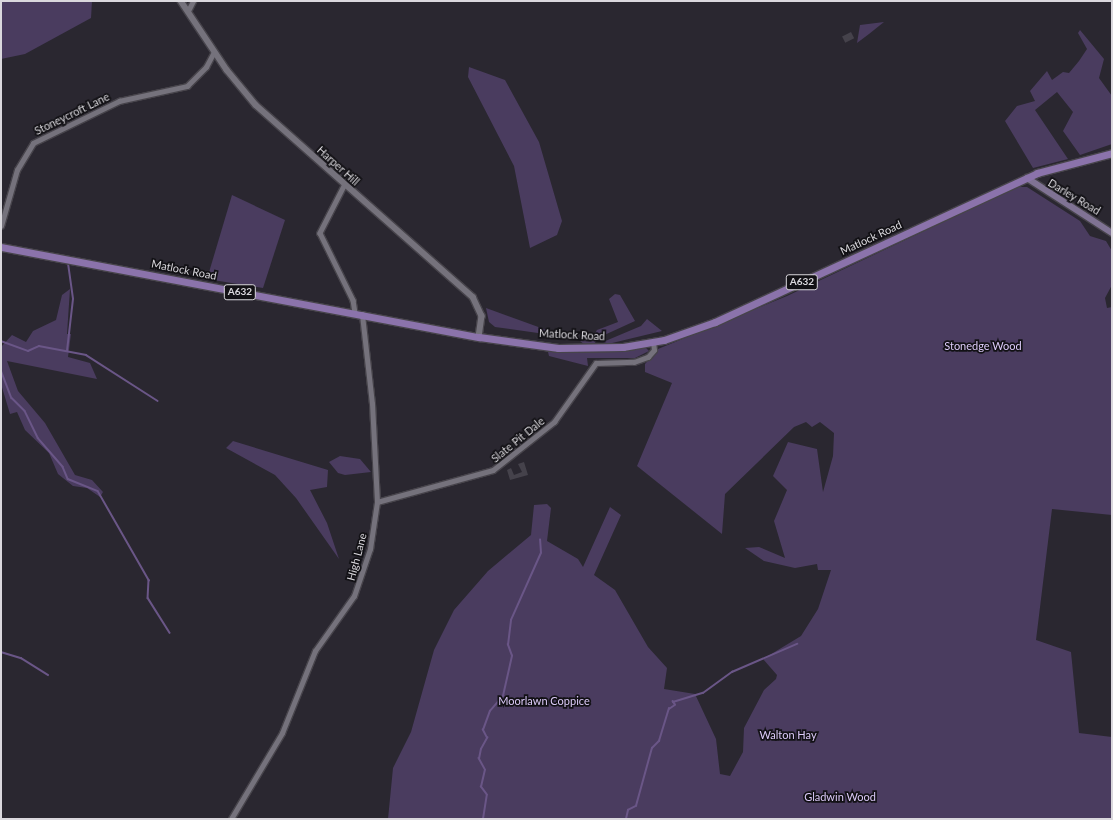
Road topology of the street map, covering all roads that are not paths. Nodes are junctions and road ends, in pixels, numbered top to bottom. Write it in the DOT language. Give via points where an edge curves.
graph roads {
  1 [pos="181,1"];
  2 [pos="193,1"];
  3 [pos="188,11"];
  4 [pos="214,52"];
  5 [pos="1112,153"];
  6 [pos="1027,178"];
  7 [pos="344,186"];
  8 [pos="1,226"];
  9 [pos="1112,233"];
  10 [pos="1,247"];
  11 [pos="358,314"];
  12 [pos="479,336"];
  13 [pos="653,342"];
  14 [pos="377,502"];
  15 [pos="231,819"];
  1 -- 3 [label="street, Harper Hill"];
  2 -- 3 [label="street"];
  3 -- 4 [label="street, Harper Hill"];
  4 -- 7 [label="street, Harper Hill" via="256,106"];
  4 -- 8 [label="street, Stoneycroft Lane" via="206,67 187,86 119,100 33,143 17,170"];
  5 -- 6 [label="main road, Matlock Road / A632"];
  6 -- 9 [label="main road, Darley Road"];
  6 -- 13 [label="main road, Matlock Road / A632" via="715,322"];
  7 -- 11 [label="street, High Lane" via="320,233"];
  7 -- 12 [label="street, Harper Hill" via="473,297 482,316"];
  10 -- 11 [label="main road, Matlock Road / A632"];
  11 -- 12 [label="main road, Matlock Road / A632"];
  11 -- 14 [label="street, High Lane" via="372,397"];
  12 -- 13 [label="main road, Matlock Road / A632" via="591,350"];
  13 -- 14 [label="street, Slate Pit Dale" via="654,350 648,357 634,362 596,363 554,422 493,470"];
  14 -- 15 [label="street, High Lane" via="370,549 354,596 315,651 282,733"];
}
